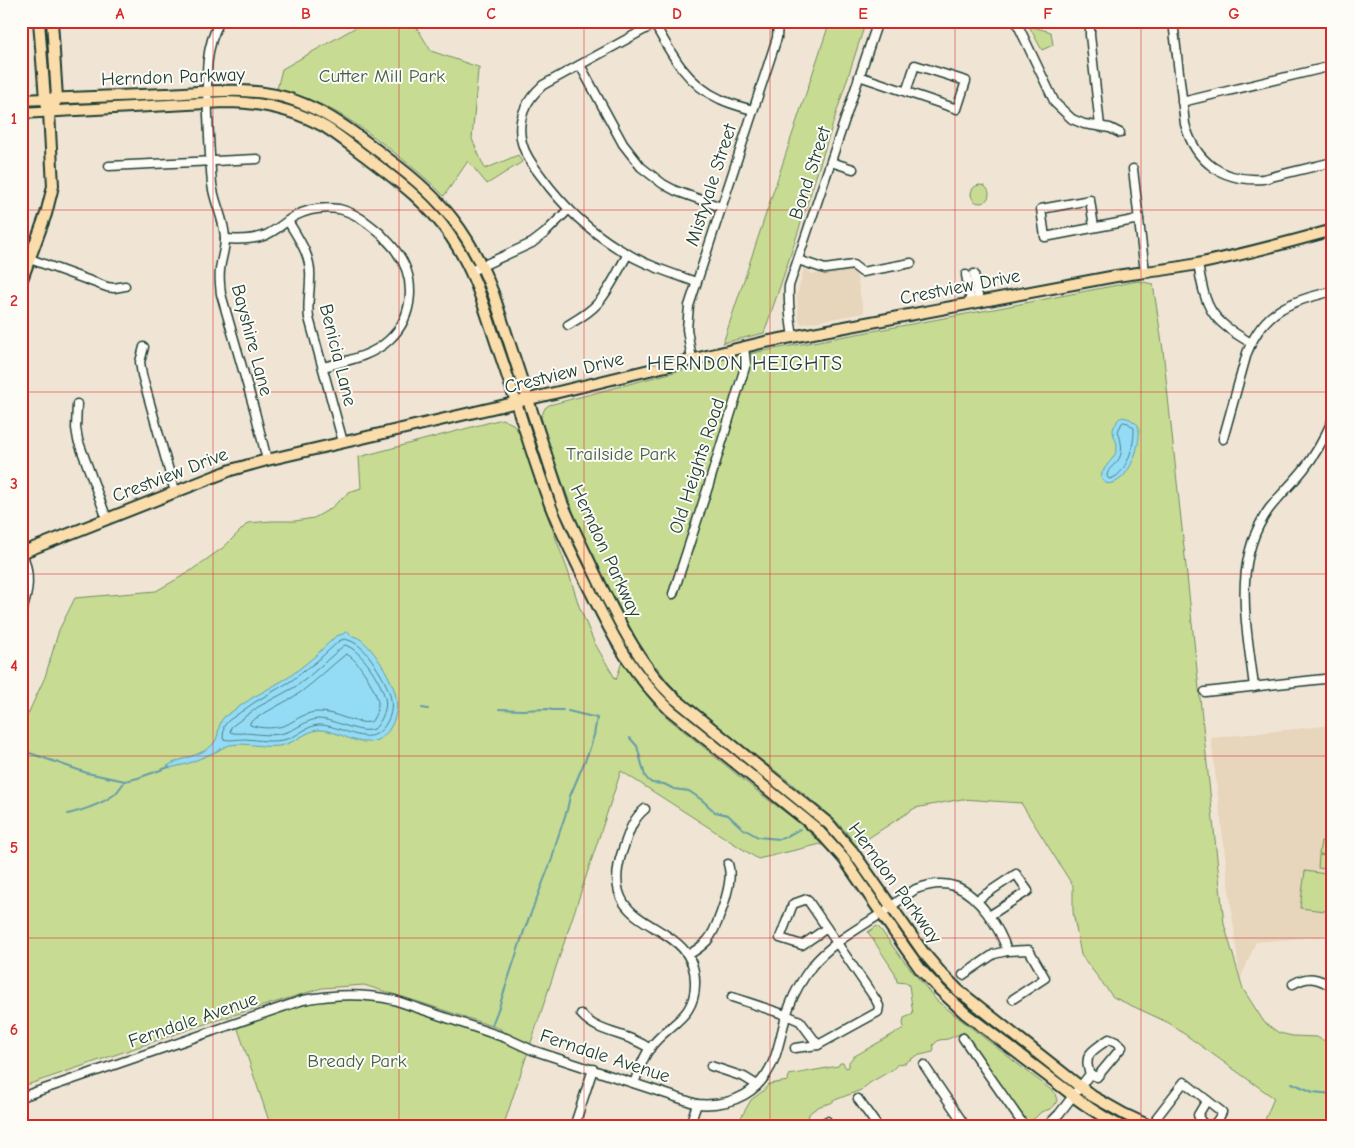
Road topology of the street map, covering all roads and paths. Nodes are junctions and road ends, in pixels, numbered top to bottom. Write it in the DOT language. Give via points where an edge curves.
graph roads {
  1 [pos="40,21"];
  2 [pos="52,21"];
  3 [pos="220,21"];
  4 [pos="778,21"];
  5 [pos="878,21"];
  6 [pos="1016,21"];
  7 [pos="1094,21"];
  8 [pos="656,22"];
  9 [pos="1174,30"];
  10 [pos="580,65"];
  11 [pos="1328,67"];
  12 [pos="859,76"];
  13 [pos="207,91"];
  14 [pos="906,92"];
  15 [pos="56,98"];
  16 [pos="44,99"];
  17 [pos="21,100"];
  18 [pos="1182,102"];
  19 [pos="208,103"];
  20 [pos="753,110"];
  21 [pos="49,112"];
  22 [pos="21,113"];
  23 [pos="1100,126"];
  24 [pos="1120,133"];
  25 [pos="257,159"];
  26 [pos="210,161"];
  27 [pos="831,162"];
  28 [pos="1333,162"];
  29 [pos="109,166"];
  30 [pos="853,168"];
  31 [pos="1133,170"];
  32 [pos="721,207"];
  33 [pos="569,209"];
  34 [pos="1139,219"];
  35 [pos="288,221"];
  36 [pos="1094,227"];
  37 [pos="1333,230"];
  38 [pos="225,239"];
  39 [pos="628,254"];
  40 [pos="30,259"];
  41 [pos="798,260"];
  42 [pos="911,263"];
  43 [pos="1198,264"];
  44 [pos="482,266"];
  45 [pos="471,271"];
  46 [pos="1150,272"];
  47 [pos="970,275"];
  48 [pos="21,282"];
  49 [pos="696,282"];
  50 [pos="125,286"];
  51 [pos="1333,291"];
  52 [pos="975,302"];
  53 [pos="568,325"];
  54 [pos="793,336"];
  55 [pos="1251,343"];
  56 [pos="744,347"];
  57 [pos="144,348"];
  58 [pos="692,360"];
  59 [pos="323,367"];
  60 [pos="528,400"];
  61 [pos="516,402"];
  62 [pos="77,404"];
  63 [pos="1333,419"];
  64 [pos="1223,439"];
  65 [pos="343,442"];
  66 [pos="267,460"];
  67 [pos="176,492"];
  68 [pos="107,518"];
  69 [pos="22,553"];
  70 [pos="672,594"];
  71 [pos="21,614"];
  72 [pos="1333,678"];
  73 [pos="1254,687"];
  74 [pos="1205,692"];
  75 [pos="645,809"];
  76 [pos="728,864"];
  77 [pos="977,900"];
  78 [pos="891,906"];
  79 [pos="882,913"];
  80 [pos="989,916"];
  81 [pos="827,928"];
  82 [pos="837,943"];
  83 [pos="1007,951"];
  84 [pos="688,955"];
  85 [pos="963,975"];
  86 [pos="1293,984"];
  87 [pos="1333,987"];
  88 [pos="732,997"];
  89 [pos="1013,1000"];
  90 [pos="581,1014"];
  91 [pos="786,1015"];
  92 [pos="963,1038"];
  93 [pos="818,1045"];
  94 [pos="795,1048"];
  95 [pos="650,1049"];
  96 [pos="710,1066"];
  97 [pos="924,1066"];
  98 [pos="593,1070"];
  99 [pos="1090,1074"];
  100 [pos="634,1083"];
  101 [pos="757,1085"];
  102 [pos="1080,1087"];
  103 [pos="1073,1096"];
  104 [pos="21,1097"];
  105 [pos="858,1099"];
  106 [pos="1207,1100"];
  107 [pos="697,1104"];
  108 [pos="828,1121"];
  109 [pos="964,1126"];
  110 [pos="574,1127"];
  111 [pos="689,1127"];
  112 [pos="819,1127"];
  113 [pos="878,1127"];
  114 [pos="1025,1127"];
  115 [pos="1046,1127"];
  116 [pos="1122,1127"];
  117 [pos="1154,1127"];
  1 -- 16 [label="main road"];
  2 -- 15 [label="main road"];
  3 -- 13 [label="street, Bayshire Lane" via="208,53"];
  4 -- 20 [label="street, Mistyvale Street" via="777,38"];
  5 -- 12 [label="street, Bond Street"];
  6 -- 23 [label="street" via="1055,103 1072,119"];
  7 -- 23 [label="street" via="1090,35"];
  8 -- 10 [label="street"];
  8 -- 20 [label="street" via="678,65 698,86 720,99"];
  9 -- 18 [label="street"];
  10 -- 32 [label="street" via="623,144 641,167 676,191"];
  10 -- 33 [label="street" via="535,92 525,108 520,127 525,153"];
  11 -- 18 [label="street"];
  12 -- 14 [label="street"];
  12 -- 27 [label="street, Bond Street"];
  13 -- 15 [label="main road, Herndon Parkway"];
  13 -- 19 [label="street, Bayshire Lane"];
  13 -- 44 [label="main road, Herndon Parkway" via="242,90 269,94 294,100 329,116 415,179 435,198 461,230"];
  14 -- 14 [label="street" via="957,109 966,81 915,65"];
  15 -- 16 [label="main road, Herndon Parkway"];
  15 -- 21 [label="main road"];
  16 -- 17 [label="main road, Herndon Parkway"];
  16 -- 21 [label="main road"];
  18 -- 28 [label="street" via="1193,146 1207,162 1230,176 1263,179"];
  19 -- 21 [label="main road, Herndon Parkway"];
  19 -- 26 [label="street, Bayshire Lane"];
  19 -- 45 [label="main road, Herndon Parkway" via="266,105 303,116 325,127 427,207 451,237"];
  20 -- 32 [label="street, Mistyvale Street"];
  21 -- 22 [label="main road, Herndon Parkway"];
  21 -- 40 [label="main road" via="53,186"];
  23 -- 24 [label="street"];
  25 -- 26 [label="street"];
  26 -- 29 [label="street"];
  26 -- 38 [label="street, Bayshire Lane" via="213,194"];
  27 -- 30 [label="street"];
  27 -- 41 [label="street, Bond Street"];
  31 -- 34 [label="street"];
  32 -- 49 [label="street, Mistyvale Street"];
  33 -- 39 [label="street"];
  33 -- 44 [label="street" via="532,243"];
  34 -- 36 [label="street"];
  34 -- 46 [label="street"];
  35 -- 38 [label="street" via="254,238"];
  35 -- 59 [label="street, Benicia Lane" via="308,256 309,318"];
  35 -- 59 [label="street" via="306,211 318,209 340,210 355,215 369,223 396,250 409,278 408,309 390,340 372,352"];
  36 -- 36 [label="street" via="1090,200 1041,209 1045,237"];
  37 -- 43 [label="main road, Crestview Drive"];
  38 -- 66 [label="street, Bayshire Lane" via="220,272 221,294"];
  39 -- 49 [label="street" via="665,272"];
  39 -- 53 [label="street" via="596,305"];
  40 -- 48 [label="main road"];
  40 -- 50 [label="street" via="107,287"];
  41 -- 42 [label="street" via="825,268 853,265 862,272"];
  41 -- 54 [label="street, Bond Street" via="788,300"];
  43 -- 46 [label="main road, Crestview Drive"];
  43 -- 55 [label="street" via="1203,293 1212,312 1227,328"];
  44 -- 45 [label="street"];
  44 -- 60 [label="main road, Herndon Parkway"];
  45 -- 61 [label="main road, Herndon Parkway"];
  46 -- 52 [label="main road, Crestview Drive"];
  47 -- 52 [label="street"];
  49 -- 58 [label="street, Mistyvale Street" via="687,317"];
  51 -- 55 [label="street" via="1300,299 1278,310"];
  52 -- 54 [label="main road, Crestview Drive"];
  54 -- 56 [label="main road, Crestview Drive"];
  55 -- 64 [label="street"];
  56 -- 58 [label="main road, Crestview Drive"];
  56 -- 70 [label="street, Old Heights Road" via="744,372"];
  57 -- 67 [label="street" via="140,362 142,375"];
  58 -- 60 [label="main road, Crestview Drive"];
  59 -- 65 [label="street, Benicia Lane"];
  60 -- 61 [label="main road, Crestview Drive"];
  60 -- 78 [label="main road, Herndon Parkway" via="572,526 628,638 648,669 674,697 829,824"];
  61 -- 65 [label="main road, Crestview Drive"];
  61 -- 79 [label="main road, Herndon Parkway" via="561,531 611,633 634,669 670,710 826,838"];
  62 -- 68 [label="street" via="78,440"];
  63 -- 73 [label="street" via="1316,453 1268,510 1248,553 1244,598"];
  65 -- 66 [label="main road, Crestview Drive"];
  66 -- 67 [label="main road, Crestview Drive" via="231,470"];
  67 -- 68 [label="main road, Crestview Drive"];
  68 -- 69 [label="main road, Crestview Drive"];
  69 -- 71 [label="street" via="29,580"];
  72 -- 73 [label="street"];
  73 -- 74 [label="street"];
  75 -- 84 [label="street" via="631,826 618,865 620,894 630,912 676,941"];
  76 -- 84 [label="street" via="729,884 716,925 707,941"];
  77 -- 78 [label="street, Ferndale Avenue" via="964,889 935,884 916,889"];
  77 -- 80 [label="street, Ferndale Avenue"];
  77 -- 80 [label="street" via="1016,874 1028,891"];
  78 -- 79 [label="street, Ferndale Avenue"];
  78 -- 102 [label="main road, Herndon Parkway" via="923,952 949,981"];
  79 -- 82 [label="street, Ferndale Avenue"];
  79 -- 103 [label="main road, Herndon Parkway" via="913,960 947,997"];
  80 -- 83 [label="street, Ferndale Avenue"];
  81 -- 81 [label="street" via="802,945 780,938 793,904 801,901 807,900"];
  81 -- 82 [label="street"];
  82 -- 91 [label="street, Ferndale Avenue" via="804,977"];
  82 -- 93 [label="street" via="876,1000 878,1012"];
  83 -- 85 [label="street" via="994,954"];
  83 -- 89 [label="street" via="1029,950 1045,978"];
  84 -- 95 [label="street" via="696,979 691,1003 684,1016"];
  86 -- 87 [label="street" via="1314,978"];
  88 -- 91 [label="street"];
  90 -- 95 [label="street" via="591,1024 638,1040"];
  91 -- 93 [label="street" via="800,1021"];
  91 -- 101 [label="street, Ferndale Avenue" via="769,1070"];
  92 -- 114 [label="street"];
  93 -- 94 [label="street"];
  95 -- 100 [label="street"];
  96 -- 101 [label="street" via="744,1077"];
  97 -- 109 [label="street"];
  98 -- 100 [label="street, Ferndale Avenue"];
  98 -- 104 [label="street, Ferndale Avenue" via="394,1000 340,995 303,1000"];
  98 -- 110 [label="street"];
  99 -- 99 [label="street" via="1097,1077 1122,1047 1108,1039 1091,1051 1086,1065"];
  99 -- 102 [label="street"];
  100 -- 107 [label="street, Ferndale Avenue"];
  101 -- 107 [label="street, Ferndale Avenue" via="730,1102"];
  102 -- 103 [label="street"];
  102 -- 117 [label="main road, Herndon Parkway"];
  103 -- 115 [label="street"];
  103 -- 116 [label="main road, Herndon Parkway"];
  105 -- 113 [label="street"];
  106 -- 117 [label="street" via="1184,1082 1157,1117"];
  107 -- 111 [label="street"];
  108 -- 112 [label="street"];
}
